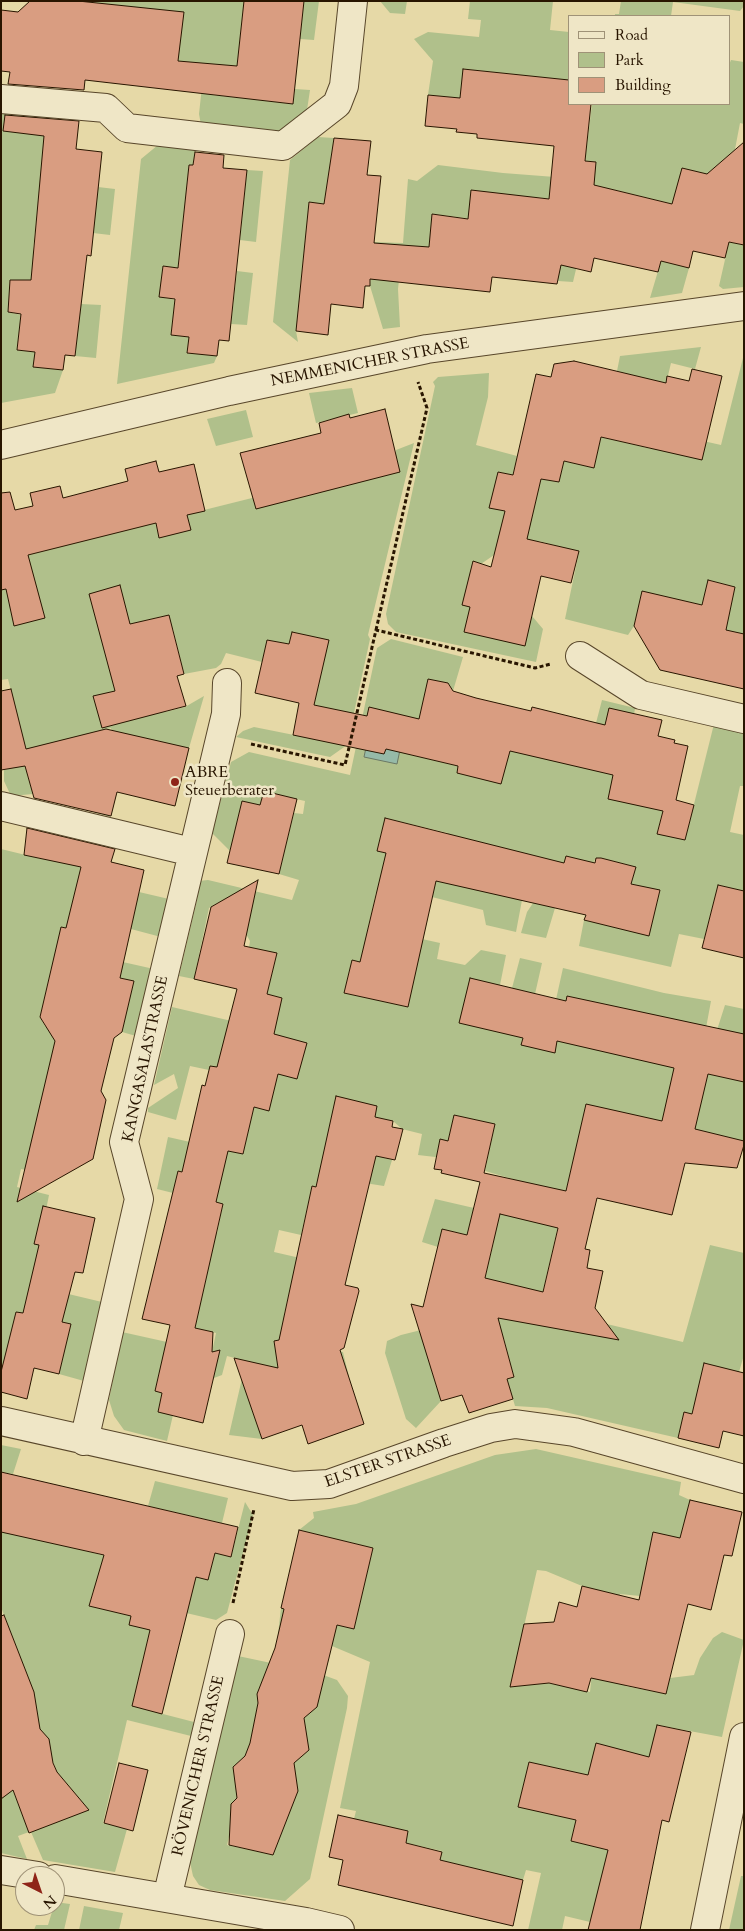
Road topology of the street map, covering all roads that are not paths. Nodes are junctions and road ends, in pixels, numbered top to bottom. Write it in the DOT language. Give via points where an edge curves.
graph roads {
  1 [pos="352,1"];
  2 [pos="1,99"];
  3 [pos="744,306"];
  4 [pos="1,445"];
  5 [pos="580,656"];
  6 [pos="227,683"];
  7 [pos="744,719"];
  8 [pos="1,806"];
  9 [pos="192,852"];
  10 [pos="1,1421"];
  11 [pos="84,1441"];
  12 [pos="744,1479"];
  13 [pos="230,1634"];
  14 [pos="744,1737"];
  15 [pos="1,1870"];
  16 [pos="15,1872"];
  17 [pos="65,1881"];
  18 [pos="167,1898"];
  19 [pos="340,1930"];
  20 [pos="704,1930"];
  1 -- 2 [label="street" via="344,86 337,104 283,146 127,128 106,108"];
  3 -- 4 [label="street, NEMMENICHER STRASSE" via="408,354 248,386"];
  5 -- 7 [label="street" via="641,695"];
  6 -- 9 [label="street, KANGASALASTRASSE" via="226,714"];
  8 -- 9 [label="street"];
  9 -- 11 [label="street, KANGASALASTRASSE" via="124,1142 139,1199"];
  10 -- 11 [label="street, ELSTER STRASSE"];
  11 -- 12 [label="street, ELSTER STRASSE" via="292,1486 329,1484 444,1443 515,1424 574,1432"];
  13 -- 18 [label="street, RÖVENICHER STRASSE"];
  14 -- 20 [label="street"];
  15 -- 16 [label="street"];
  17 -- 18 [label="street"];
  18 -- 19 [label="street"];
}
